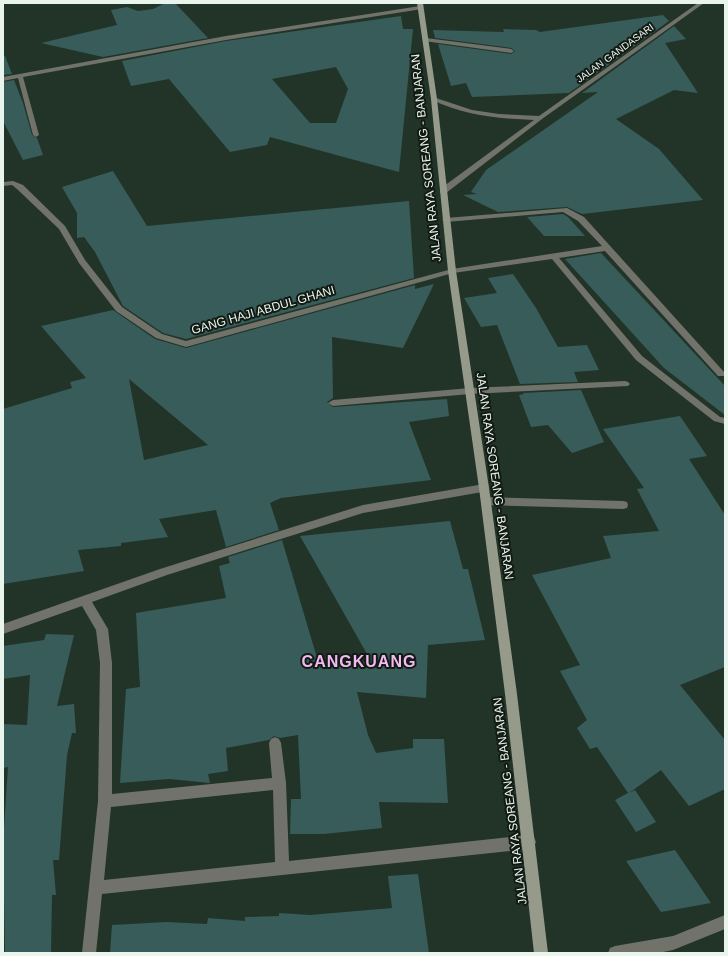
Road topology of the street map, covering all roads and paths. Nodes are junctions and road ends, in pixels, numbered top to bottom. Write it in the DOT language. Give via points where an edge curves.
graph roads {
  1 [pos="701,3"];
  2 [pos="420,5"];
  3 [pos="426,40"];
  4 [pos="511,51"];
  5 [pos="20,76"];
  6 [pos="3,79"];
  7 [pos="434,99"];
  8 [pos="540,118"];
  9 [pos="36,135"];
  10 [pos="3,184"];
  11 [pos="443,191"];
  12 [pos="446,220"];
  13 [pos="607,248"];
  14 [pos="554,256"];
  15 [pos="452,271"];
  16 [pos="722,374"];
  17 [pos="625,384"];
  18 [pos="470,391"];
  19 [pos="334,403"];
  20 [pos="725,421"];
  21 [pos="484,488"];
  22 [pos="486,501"];
  23 [pos="623,505"];
  24 [pos="84,599"];
  25 [pos="3,629"];
  26 [pos="275,743"];
  27 [pos="279,783"];
  28 [pos="105,801"];
  29 [pos="529,842"];
  30 [pos="282,869"];
  31 [pos="95,888"];
  32 [pos="725,922"];
  33 [pos="89,953"];
  34 [pos="541,953"];
  35 [pos="615,953"];
  1 -- 8 [label="street, JALAN GANDASARI"];
  2 -- 3 [label="main road, JALAN RAYA SOREANG - BANJARAN"];
  2 -- 5 [label="street"];
  3 -- 4 [label="street"];
  3 -- 7 [label="main road, JALAN RAYA SOREANG - BANJARAN"];
  5 -- 6 [label="street"];
  5 -- 9 [label="street"];
  7 -- 8 [label="street" via="466,112"];
  7 -- 11 [label="main road, JALAN RAYA SOREANG - BANJARAN"];
  8 -- 11 [label="street, JALAN GANDASARI"];
  10 -- 15 [label="street, GANG HAJI ABDUL GHANI" via="13,183 20,187 62,228 82,261 119,310 159,336 176,343 186,344"];
  11 -- 12 [label="main road, JALAN RAYA SOREANG - BANJARAN"];
  12 -- 13 [label="street" via="564,210 581,219"];
  12 -- 15 [label="main road, JALAN RAYA SOREANG - BANJARAN"];
  13 -- 14 [label="street, GANG HAJI ABDUL GHANI"];
  13 -- 16 [label="street"];
  14 -- 15 [label="street, GANG HAJI ABDUL GHANI"];
  14 -- 20 [label="street" via="639,358 717,419"];
  15 -- 18 [label="main road, JALAN RAYA SOREANG - BANJARAN"];
  17 -- 18 [label="street"];
  18 -- 19 [label="street"];
  18 -- 21 [label="main road, JALAN RAYA SOREANG - BANJARAN"];
  21 -- 22 [label="main road, JALAN RAYA SOREANG - BANJARAN"];
  21 -- 24 [label="street" via="364,509"];
  22 -- 23 [label="street"];
  22 -- 29 [label="main road, JALAN RAYA SOREANG - BANJARAN"];
  24 -- 25 [label="street"];
  24 -- 28 [label="street" via="102,629 105,644"];
  26 -- 27 [label="street"];
  27 -- 28 [label="street"];
  27 -- 30 [label="street"];
  28 -- 31 [label="street"];
  29 -- 30 [label="street"];
  29 -- 34 [label="main road, JALAN RAYA SOREANG - BANJARAN"];
  30 -- 31 [label="street"];
  31 -- 33 [label="street"];
  32 -- 35 [label="street" via="673,943"];
}
